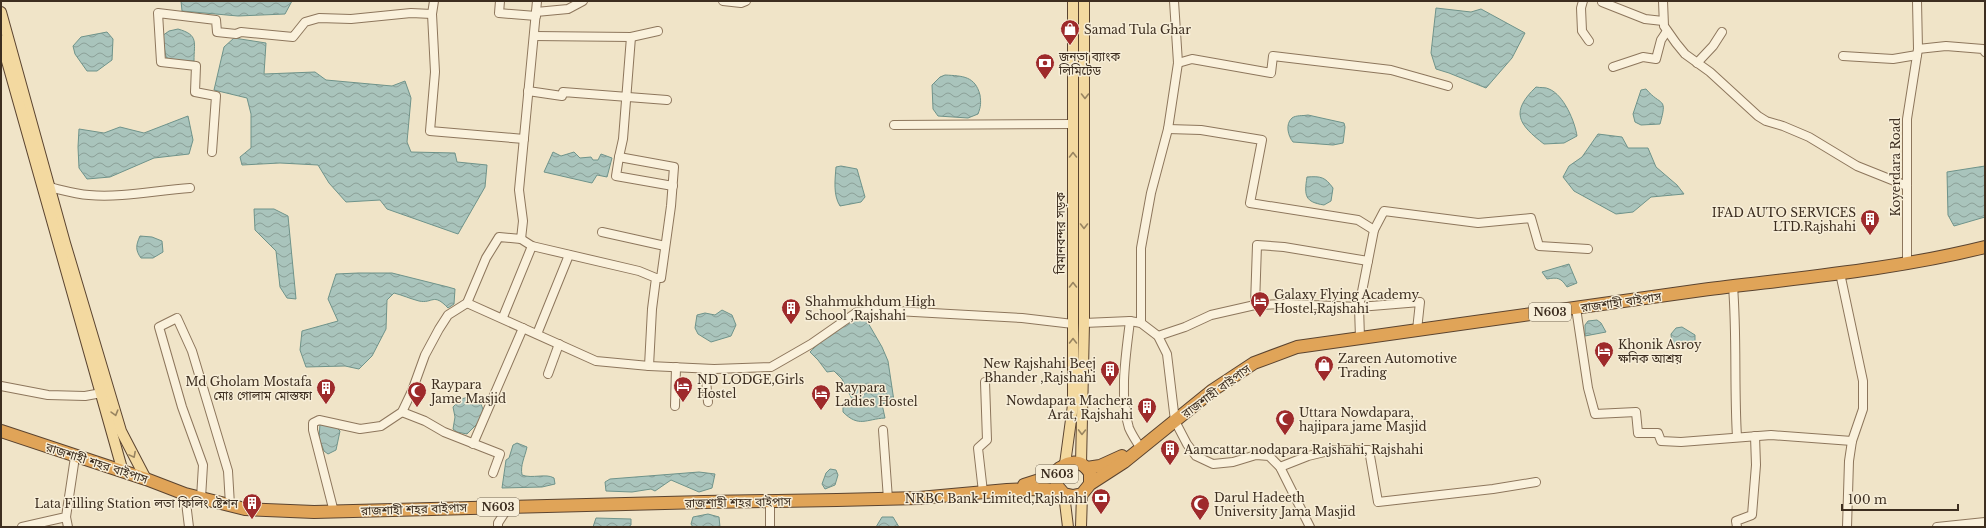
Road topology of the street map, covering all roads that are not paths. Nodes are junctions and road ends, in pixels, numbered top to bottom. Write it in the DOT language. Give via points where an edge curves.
graph roads {
  1 [pos="434,1"];
  2 [pos="500,1"];
  3 [pos="537,1"];
  4 [pos="583,1"];
  5 [pos="723,1"];
  6 [pos="746,1"];
  7 [pos="1073,1"];
  8 [pos="1084,1"];
  9 [pos="1174,1"];
  10 [pos="1583,1"];
  11 [pos="1663,1"];
  12 [pos="1917,1"];
  13 [pos="1602,2"];
  14 [pos="1,12"];
  15 [pos="432,14"];
  16 [pos="536,14"];
  17 [pos="1663,21"];
  18 [pos="658,31"];
  19 [pos="1667,31"];
  20 [pos="1722,32"];
  21 [pos="534,36"];
  22 [pos="631,37"];
  23 [pos="1,40"];
  24 [pos="1589,42"];
  25 [pos="1918,52"];
  26 [pos="1985,52"];
  27 [pos="1843,56"];
  28 [pos="1178,63"];
  29 [pos="1697,63"];
  30 [pos="1613,67"];
  31 [pos="1448,86"];
  32 [pos="528,91"];
  33 [pos="626,98"];
  34 [pos="667,100"];
  35 [pos="1073,124"];
  36 [pos="894,125"];
  37 [pos="1168,129"];
  38 [pos="524,139"];
  39 [pos="212,152"];
  40 [pos="620,158"];
  41 [pos="673,186"];
  42 [pos="1908,186"];
  43 [pos="49,187"];
  44 [pos="190,188"];
  45 [pos="1374,230"];
  46 [pos="602,232"];
  47 [pos="520,239"];
  48 [pos="532,246"];
  49 [pos="665,246"];
  50 [pos="1985,247"];
  51 [pos="1588,249"];
  52 [pos="569,256"];
  53 [pos="1368,261"];
  54 [pos="1907,262"];
  55 [pos="1840,272"];
  56 [pos="656,278"];
  57 [pos="1733,286"];
  58 [pos="467,303"];
  59 [pos="1255,305"];
  60 [pos="1359,307"];
  61 [pos="1576,308"];
  62 [pos="503,317"];
  63 [pos="1130,321"];
  64 [pos="1084,323"];
  65 [pos="1142,323"];
  66 [pos="1073,324"];
  67 [pos="524,328"];
  68 [pos="1417,330"];
  69 [pos="537,334"];
  70 [pos="1158,336"];
  71 [pos="1360,338"];
  72 [pos="560,344"];
  73 [pos="649,366"];
  74 [pos="676,367"];
  75 [pos="705,369"];
  76 [pos="548,374"];
  77 [pos="985,382"];
  78 [pos="1,386"];
  79 [pos="106,392"];
  80 [pos="708,402"];
  81 [pos="674,406"];
  82 [pos="402,412"];
  83 [pos="1175,421"];
  84 [pos="883,430"];
  85 [pos="1,431"];
  86 [pos="1755,436"];
  87 [pos="1737,437"];
  88 [pos="1852,441"];
  89 [pos="474,444"];
  90 [pos="1141,447"];
  91 [pos="75,457"];
  92 [pos="1062,466"];
  93 [pos="1084,466"];
  94 [pos="1280,467"];
  95 [pos="123,472"];
  96 [pos="493,473"];
  97 [pos="146,479"];
  98 [pos="1536,482"];
  99 [pos="1086,489"];
  100 [pos="1007,490"];
  101 [pos="983,492"];
  102 [pos="1062,492"];
  103 [pos="185,494"];
  104 [pos="201,498"];
  105 [pos="888,499"];
  106 [pos="770,501"];
  107 [pos="230,505"];
  108 [pos="509,506"];
  109 [pos="334,512"];
  110 [pos="66,517"];
  111 [pos="1985,522"];
  112 [pos="1965,525"];
  113 [pos="22,527"];
  114 [pos="68,527"];
  115 [pos="189,527"];
  116 [pos="498,527"];
  117 [pos="770,527"];
  118 [pos="1068,527"];
  119 [pos="1081,527"];
  120 [pos="1310,527"];
  121 [pos="1737,527"];
  122 [pos="1847,527"];
  123 [pos="1937,527"];
  1 -- 15 [label="street"];
  2 -- 16 [label="street" via="499,13"];
  3 -- 16 [label="street"];
  4 -- 16 [label="street" via="568,9"];
  5 -- 6 [label="street"];
  7 -- 35 [label="main road, বিমানবন্দর সড়ক"];
  8 -- 64 [label="main road, বিমানবন্দর সড়ক, one-way"];
  9 -- 28 [label="street"];
  10 -- 24 [label="street" via="1582,31"];
  11 -- 17 [label="street"];
  12 -- 25 [label="street, Koyerdara Road"];
  13 -- 17 [label="street" via="1645,18"];
  14 -- 43 [label="main road"];
  15 -- 38 [label="street" via="435,72 430,131"];
  15 -- 39 [label="street" via="319,18 305,22 293,37 217,32 216,20 158,13 161,62 196,66 195,92 216,96"];
  16 -- 21 [label="street"];
  17 -- 19 [label="street"];
  18 -- 22 [label="street"];
  19 -- 29 [label="street" via="1685,54"];
  19 -- 30 [label="street" via="1661,40 1656,59 1643,57"];
  20 -- 29 [label="street"];
  21 -- 22 [label="street"];
  21 -- 32 [label="street"];
  22 -- 33 [label="street"];
  23 -- 79 [label="main road" via="58,245"];
  25 -- 26 [label="street" via="1946,46 1983,49"];
  25 -- 27 [label="street" via="1893,59"];
  25 -- 42 [label="street, Koyerdara Road" via="1906,119"];
  28 -- 31 [label="street" via="1192,59 1271,73 1274,56 1391,70"];
  28 -- 37 [label="street"];
  29 -- 42 [label="street" via="1766,121 1809,136 1857,166"];
  32 -- 33 [label="street" via="562,96 563,92"];
  32 -- 38 [label="street"];
  33 -- 34 [label="street"];
  33 -- 40 [label="street"];
  35 -- 36 [label="street"];
  66 -- 35 [label="main road, বিমানবন্দর সড়ক, one-way"];
  37 -- 45 [label="street" via="1201,130 1262,140 1250,203 1358,220"];
  37 -- 65 [label="street" via="1151,193 1141,248"];
  38 -- 47 [label="street" via="519,190 523,221"];
  40 -- 41 [label="street" via="674,167"];
  40 -- 41 [label="street" via="616,176"];
  41 -- 49 [label="street"];
  42 -- 54 [label="street, Koyerdara Road"];
  43 -- 44 [label="street" via="89,195 138,194"];
  43 -- 79 [label="main road"];
  45 -- 51 [label="street" via="1384,211 1478,223 1531,218 1539,246"];
  45 -- 53 [label="street"];
  46 -- 49 [label="street"];
  47 -- 48 [label="street"];
  47 -- 58 [label="street" via="499,237 486,258"];
  48 -- 52 [label="street"];
  48 -- 62 [label="street"];
  49 -- 56 [label="street" via="661,278"];
  50 -- 54 [label="highway, রাজশাহী বাইপাস / N603"];
  52 -- 56 [label="street" via="639,271"];
  52 -- 69 [label="street"];
  53 -- 59 [label="street" via="1257,245"];
  53 -- 60 [label="street"];
  54 -- 55 [label="highway, রাজশাহী বাইপাস / N603"];
  55 -- 57 [label="highway, রাজশাহী বাইপাস / N603"];
  55 -- 88 [label="street" via="1863,381 1863,409"];
  56 -- 73 [label="street"];
  57 -- 61 [label="highway, রাজশাহী বাইপাস / N603"];
  57 -- 87 [label="street"];
  58 -- 62 [label="street"];
  58 -- 82 [label="street" via="448,315 438,328"];
  59 -- 60 [label="street" via="1308,304"];
  59 -- 70 [label="street" via="1211,315"];
  60 -- 68 [label="street" via="1420,302"];
  60 -- 71 [label="street"];
  61 -- 68 [label="highway, রাজশাহী বাইপাস / N603"];
  61 -- 87 [label="street" via="1588,388 1595,414 1636,412 1638,433 1658,433 1661,441 1681,442"];
  62 -- 67 [label="street"];
  63 -- 64 [label="street"];
  63 -- 65 [label="street"];
  63 -- 90 [label="street" via="1125,364 1125,410 1130,429"];
  64 -- 93 [label="main road, বিমানবন্দর সড়ক, one-way"];
  65 -- 70 [label="street"];
  66 -- 75 [label="street" via="1022,318 878,310 857,312 811,344 771,367"];
  92 -- 66 [label="main road, বিমানবন্দর সড়ক, one-way" via="1073,405"];
  67 -- 69 [label="street"];
  67 -- 89 [label="street"];
  68 -- 71 [label="highway, রাজশাহী বাইপাস / N603"];
  69 -- 72 [label="street"];
  70 -- 83 [label="street" via="1167,354"];
  71 -- 83 [label="highway, রাজশাহী বাইপাস / N603" via="1297,347 1254,363 1213,390"];
  72 -- 73 [label="street" via="596,361"];
  72 -- 76 [label="street"];
  73 -- 74 [label="street"];
  74 -- 75 [label="street"];
  74 -- 81 [label="street"];
  75 -- 80 [label="street"];
  77 -- 101 [label="street" via="987,440 978,448"];
  78 -- 79 [label="street" via="48,394 85,396"];
  79 -- 95 [label="main road"];
  79 -- 97 [label="main road, one-way" via="121,431"];
  82 -- 89 [label="street"];
  82 -- 109 [label="street" via="381,426 360,429 319,420 313,423"];
  83 -- 90 [label="highway, রাজশাহী বাইপাস / N603"];
  83 -- 94 [label="street" via="1186,444 1196,456 1213,464 1233,462 1256,455 1269,456"];
  84 -- 105 [label="street"];
  85 -- 91 [label="highway, রাজশাহী শহর বাইপাস / N603"];
  86 -- 87 [label="street"];
  86 -- 88 [label="street"];
  86 -- 121 [label="street" via="1756,465 1752,515 1736,521"];
  88 -- 122 [label="street"];
  89 -- 96 [label="street" via="500,454"];
  90 -- 93 [label="highway, N603" via="1110,462"];
  90 -- 99 [label="highway, N603"];
  91 -- 95 [label="highway, রাজশাহী শহর বাইপাস / N603"];
  91 -- 110 [label="street"];
  92 -- 93 [label="highway, N603" via="1073,462"];
  92 -- 100 [label="highway, N603" via="1043,479"];
  92 -- 102 [label="highway, N603" via="1056,481"];
  93 -- 99 [label="highway, N603" via="1090,473"];
  94 -- 98 [label="street" via="1333,450 1369,450 1378,502"];
  94 -- 120 [label="street"];
  95 -- 97 [label="highway, রাজশাহী শহর বাইপাস / N603"];
  97 -- 103 [label="highway, রাজশাহী শহর বাইপাস / N603"];
  99 -- 102 [label="highway, N603" via="1073,496"];
  99 -- 119 [label="main road"];
  100 -- 101 [label="highway, রাজশাহী শহর বাইপাস / N603"];
  100 -- 102 [label="highway, N603" via="1036,489"];
  101 -- 105 [label="highway, রাজশাহী শহর বাইপাস / N603"];
  102 -- 118 [label="main road"];
  103 -- 104 [label="highway, রাজশাহী শহর বাইপাস / N603"];
  103 -- 115 [label="street"];
  104 -- 107 [label="highway, রাজশাহী শহর বাইপাস / N603"];
  104 -- 107 [label="street" via="203,465 182,406 159,327 177,318 192,351 228,471"];
  105 -- 106 [label="highway, রাজশাহী শহর বাইপাস / N603"];
  106 -- 108 [label="highway, রাজশাহী শহর বাইপাস / N603"];
  106 -- 117 [label="street"];
  107 -- 109 [label="highway, রাজশাহী শহর বাইপাস / N603" via="245,509"];
  108 -- 109 [label="highway, রাজশাহী শহর বাইপাস / N603"];
  108 -- 116 [label="street"];
  110 -- 113 [label="street"];
  110 -- 114 [label="street"];
  111 -- 112 [label="street"];
  112 -- 123 [label="street"];
}
